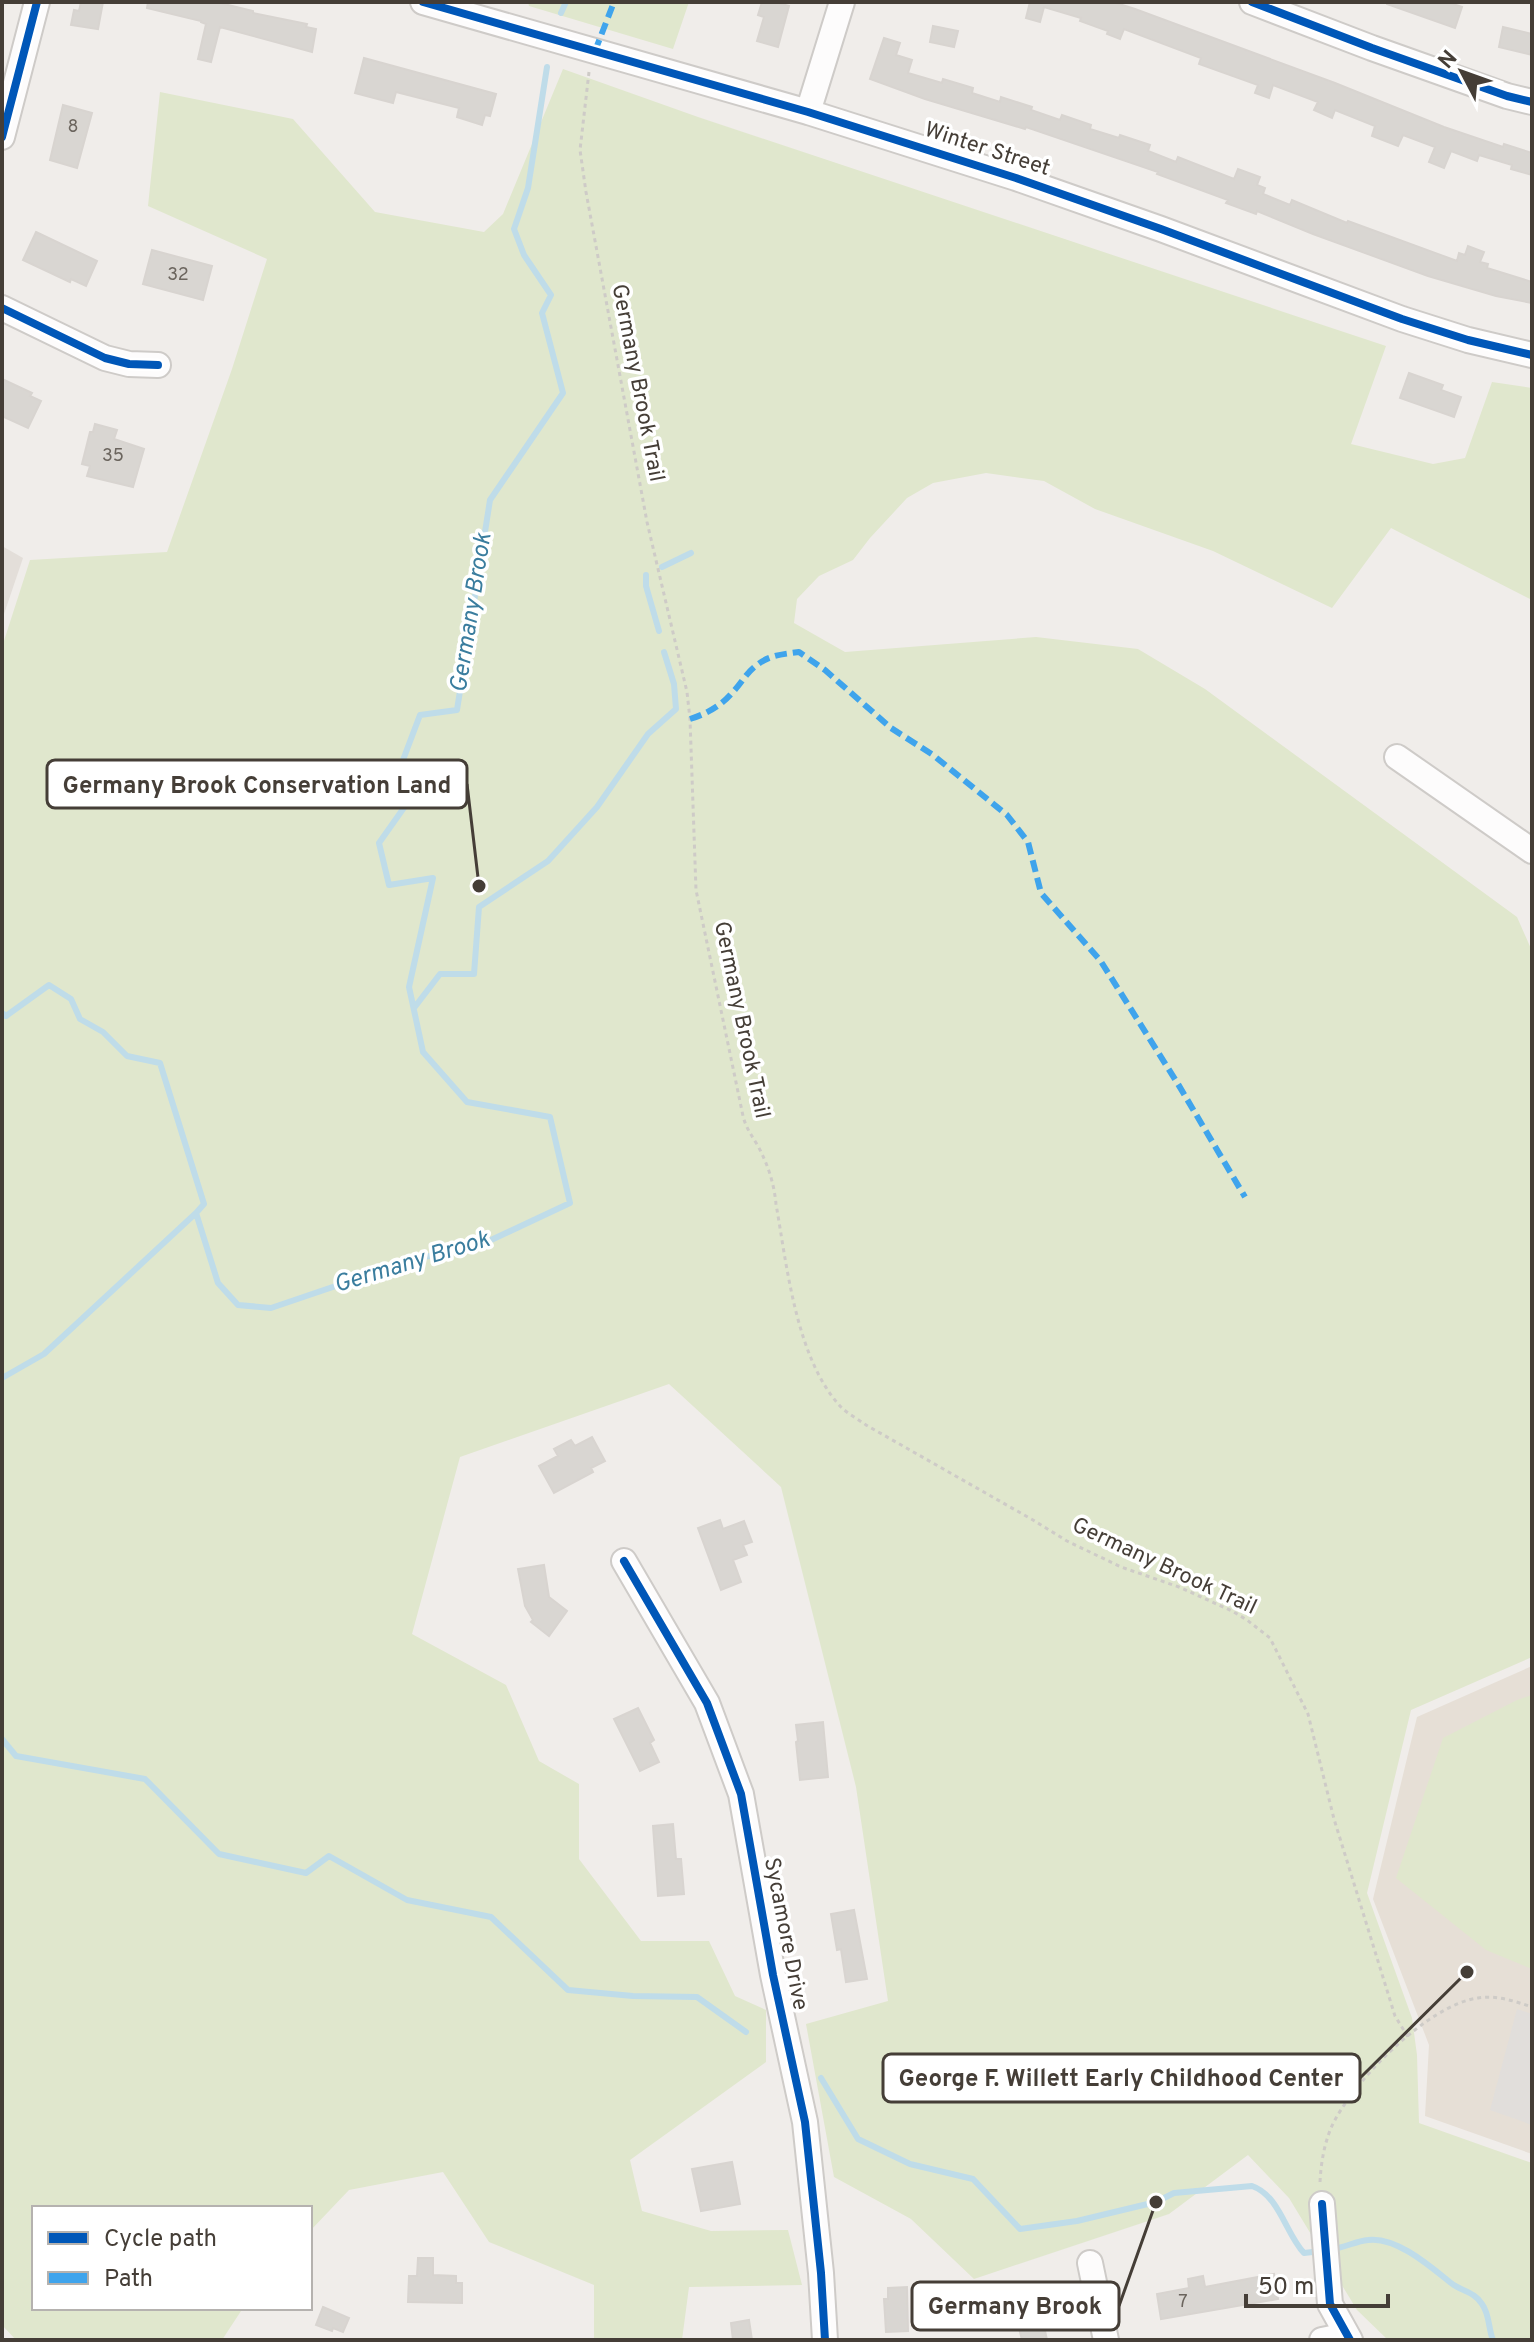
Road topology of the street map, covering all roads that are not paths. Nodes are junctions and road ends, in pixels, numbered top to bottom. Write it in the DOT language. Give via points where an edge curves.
graph roads {
  1 [pos="37,2"];
  2 [pos="423,2"];
  3 [pos="842,2"];
  4 [pos="1252,2"];
  5 [pos="1532,102"];
  6 [pos="808,112"];
  7 [pos="2,137"];
  8 [pos="2,308"];
  9 [pos="1532,355"];
  10 [pos="158,365"];
  11 [pos="1397,757"];
  12 [pos="1532,851"];
  13 [pos="624,1561"];
  14 [pos="1322,2213"];
  15 [pos="1090,2263"];
  16 [pos="1348,2338"];
  17 [pos="825,2340"];
  18 [pos="1106,2340"];
  19 [pos="1322,2340"];
  1 -- 7 [label="street"];
  2 -- 6 [label="street, Winter Street"];
  3 -- 6 [label="street"];
  4 -- 5 [label="street"];
  6 -- 9 [label="street, Winter Street" via="1103,208 1402,319"];
  8 -- 10 [label="street" via="105,358"];
  11 -- 12 [label="street"];
  13 -- 17 [label="street, Sycamore Drive" via="707,1703 741,1794 805,2122"];
  14 -- 16 [label="street" via="1331,2308"];
  15 -- 18 [label="street"];
  16 -- 19 [label="street"];
}
